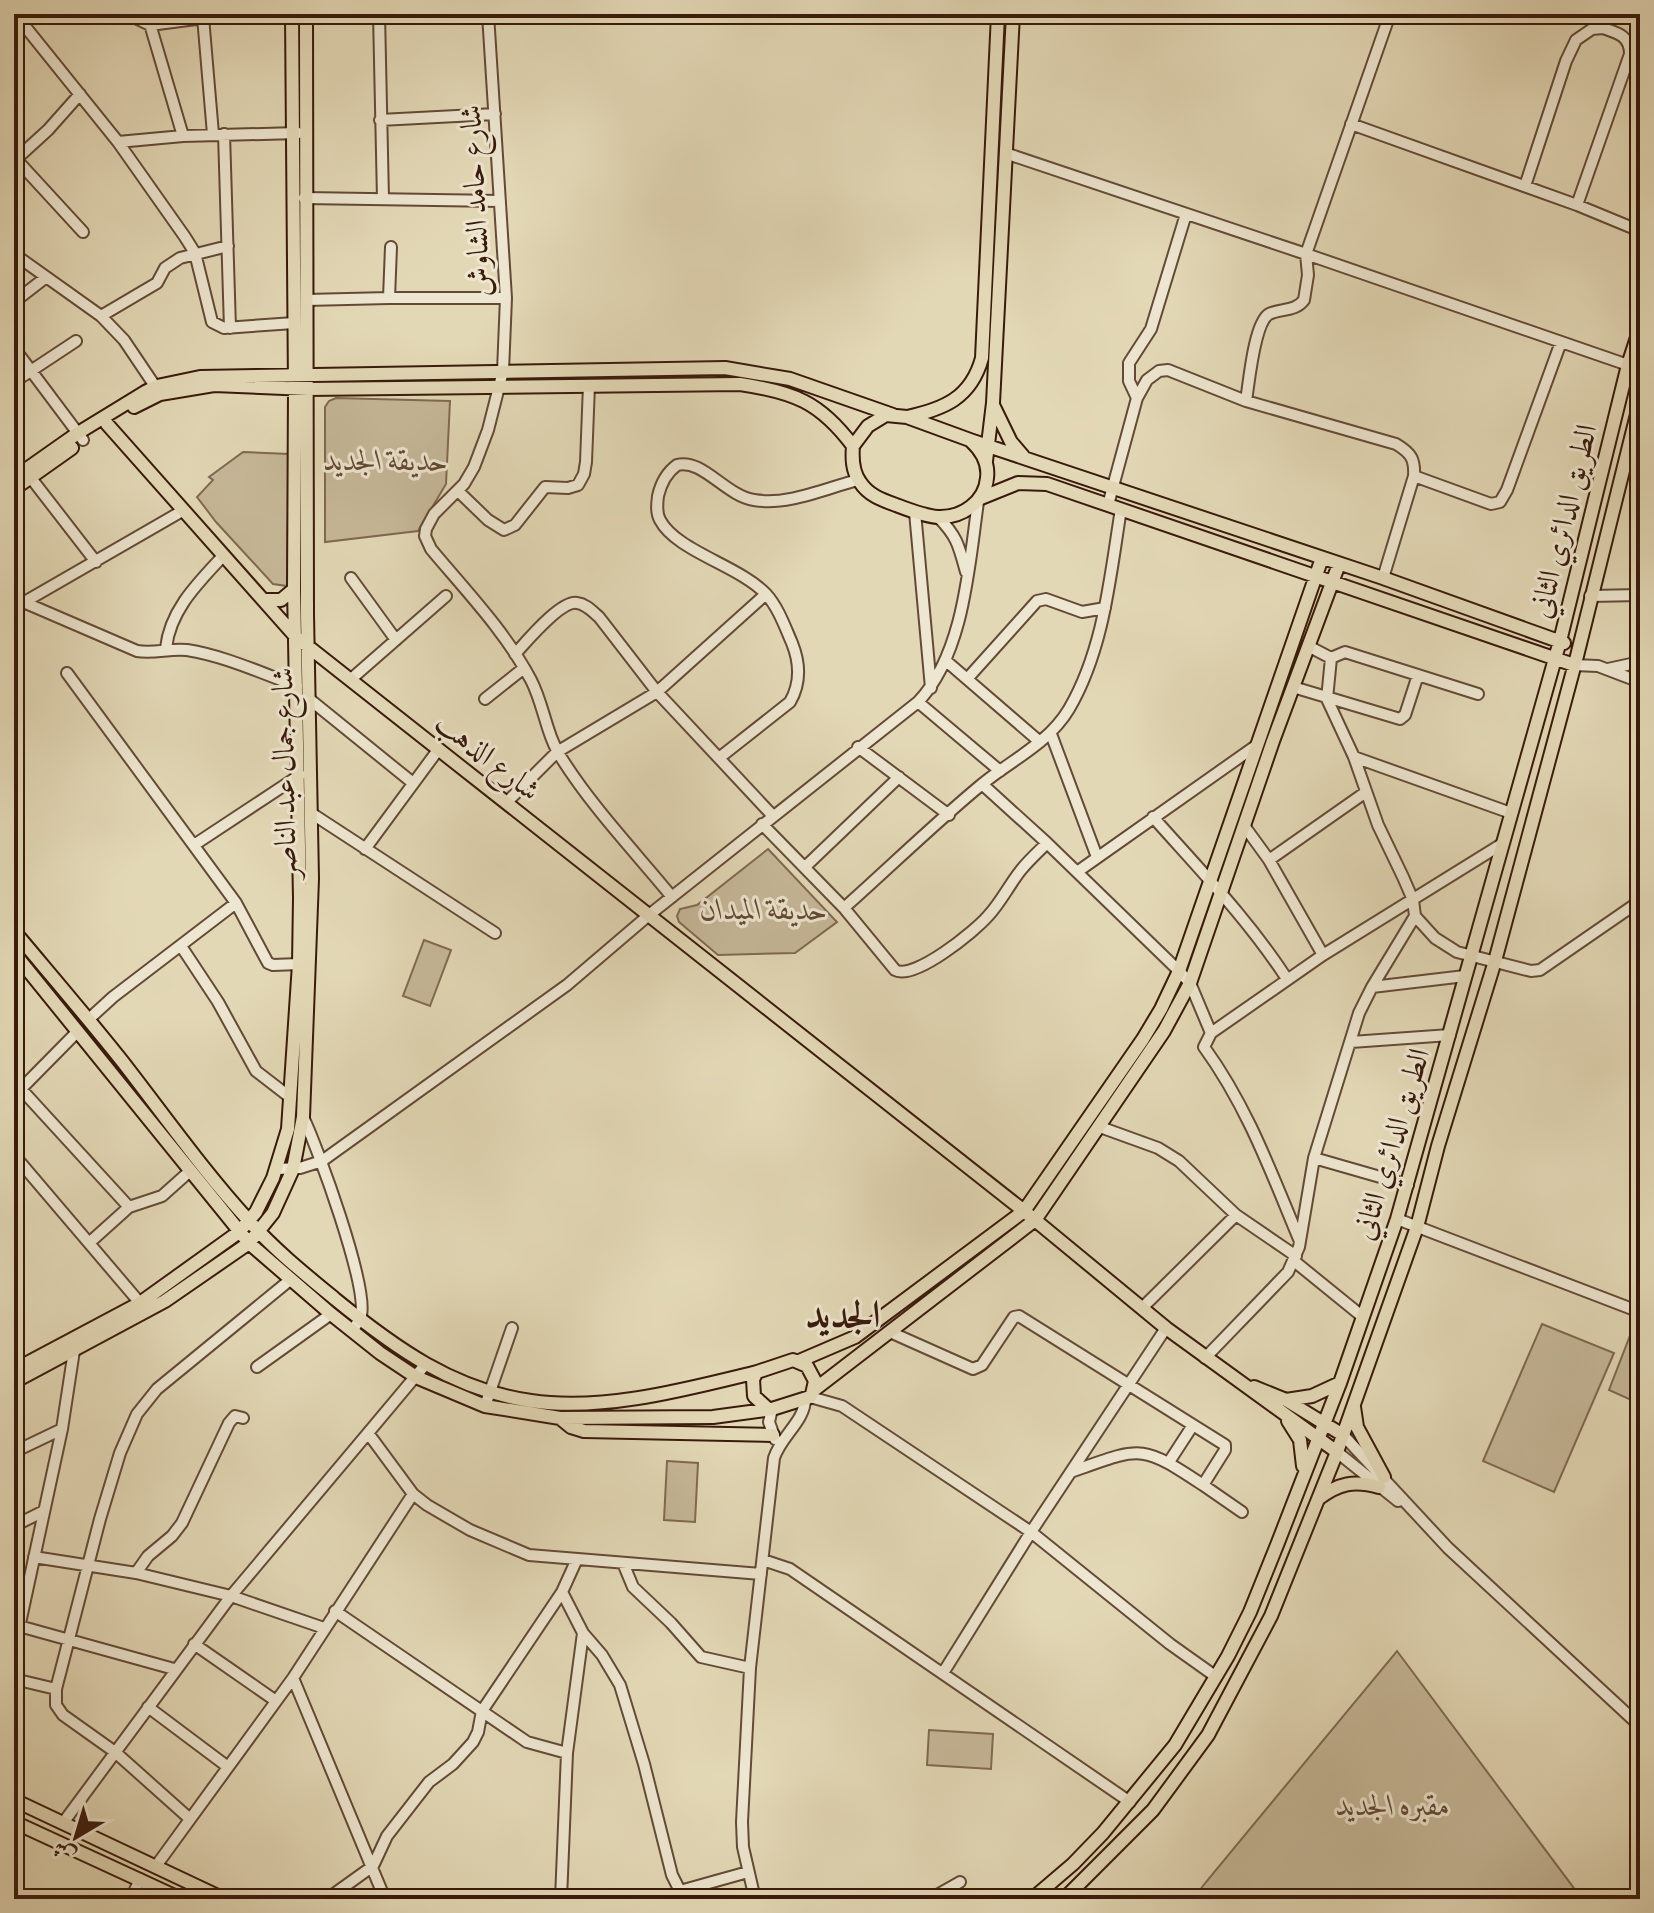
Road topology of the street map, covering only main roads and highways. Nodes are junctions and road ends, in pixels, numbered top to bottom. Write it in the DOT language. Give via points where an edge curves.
graph roads {
  1 [pos="292,14"];
  2 [pos="306,14"];
  3 [pos="998,14"];
  4 [pos="1013,14"];
  5 [pos="299,133"];
  6 [pos="1640,328"];
  7 [pos="301,374"];
  8 [pos="302,388"];
  9 [pos="159,390"];
  10 [pos="1640,402"];
  11 [pos="993,403"];
  12 [pos="893,415"];
  13 [pos="907,417"];
  14 [pos="107,424"];
  15 [pos="81,436"];
  16 [pos="970,440"];
  17 [pos="853,446"];
  18 [pos="989,446"];
  19 [pos="1025,458"];
  20 [pos="986,461"];
  21 [pos="14,478"];
  22 [pos="14,489"];
  23 [pos="979,500"];
  24 [pos="1322,558"];
  25 [pos="1339,564"];
  26 [pos="1317,575"];
  27 [pos="1334,580"];
  28 [pos="294,589"];
  29 [pos="264,600"];
  30 [pos="296,637"];
  31 [pos="1560,641"];
  32 [pos="308,646"];
  33 [pos="1579,648"];
  34 [pos="1554,658"];
  35 [pos="1574,665"];
  36 [pos="14,931"];
  37 [pos="14,953"];
  38 [pos="1024,1211"];
  39 [pos="1035,1220"];
  40 [pos="249,1221"];
  41 [pos="239,1232"];
  42 [pos="259,1232"];
  43 [pos="249,1243"];
  44 [pos="75,1344"];
  45 [pos="799,1361"];
  46 [pos="14,1370"];
  47 [pos="757,1372"];
  48 [pos="14,1382"];
  49 [pos="1340,1383"];
  50 [pos="809,1395"];
  51 [pos="1354,1404"];
  52 [pos="1284,1406"];
  53 [pos="769,1409"];
  54 [pos="560,1418"];
  55 [pos="1324,1422"];
  56 [pos="1343,1435"];
  57 [pos="1318,1438"];
  58 [pos="776,1439"];
  59 [pos="1337,1452"];
  60 [pos="1304,1472"];
  61 [pos="1316,1501"];
  62 [pos="14,1800"];
  63 [pos="14,1822"];
  64 [pos="181,1899"];
  65 [pos="224,1899"];
  66 [pos="1032,1899"];
  67 [pos="1064,1899"];
  1 -- 5 [label="main road, شارع جمال عبد الناصر"];
  2 -- 5 [label="main road, شارع جمال عبد الناصر"];
  3 -- 13 [label="main road" via="982,358 968,387 946,407"];
  4 -- 11 [label="main road"];
  5 -- 7 [label="main road, شارع جمال عبد الناصر" via="306,300"];
  5 -- 7 [label="main road, شارع جمال عبد الناصر" via="294,323"];
  6 -- 31 [label="main road, الطريق الدائري الثاني"];
  7 -- 8 [label="main road, شارع جمال عبد الناصر"];
  7 -- 9 [label="main road" via="200,377"];
  7 -- 12 [label="main road" via="746,369"];
  8 -- 9 [label="main road" via="214,385"];
  8 -- 17 [label="main road" via="720,383 764,388 812,403"];
  8 -- 28 [label="main road, شارع جمال عبد الناصر"];
  8 -- 32 [label="main road, شارع جمال عبد الناصر"];
  9 -- 14 [label="main road"];
  9 -- 15 [label="main road"];
  10 -- 33 [label="main road, الطريق الدائري الثاني"];
  11 -- 18 [label="main road"];
  11 -- 19 [label="main road" via="1011,442"];
  12 -- 13 [label="main road"];
  12 -- 17 [label="main road" via="877,419"];
  13 -- 16 [label="main road"];
  14 -- 15 [label="main road"];
  14 -- 29 [label="main road, شارع الذهب"];
  15 -- 21 [label="main road"];
  15 -- 22 [label="main road"];
  16 -- 18 [label="main road"];
  16 -- 20 [label="main road"];
  17 -- 23 [label="main road" via="858,480 872,494 938,517"];
  18 -- 19 [label="main road"];
  18 -- 20 [label="main road"];
  19 -- 24 [label="main road"];
  20 -- 23 [label="main road" via="988,477"];
  23 -- 26 [label="main road" via="1018,483 1047,484"];
  24 -- 25 [label="main road"];
  24 -- 26 [label="main road"];
  25 -- 27 [label="main road"];
  25 -- 31 [label="main road"];
  26 -- 27 [label="main road"];
  26 -- 38 [label="main road" via="1179,971 1143,1039"];
  27 -- 34 [label="main road"];
  27 -- 39 [label="main road" via="1190,983 1164,1031"];
  28 -- 29 [label="main road" via="281,600"];
  28 -- 30 [label="main road, شارع جمال عبد الناصر"];
  29 -- 30 [label="main road, شارع الذهب"];
  30 -- 32 [label="main road, شارع الذهب"];
  30 -- 40 [label="main road, شارع جمال عبد الناصر" via="299,964 291,1098 277,1169"];
  31 -- 33 [label="main road"];
  31 -- 34 [label="main road, الطريق الدائري الثاني"];
  32 -- 38 [label="main road, شارع الذهب"];
  32 -- 42 [label="main road, شارع جمال عبد الناصر" via="312,879 303,1117 293,1169"];
  33 -- 35 [label="main road, الطريق الدائري الثاني"];
  34 -- 35 [label="main road"];
  34 -- 49 [label="main road, الطريق الدائري الثاني" via="1408,1185"];
  35 -- 51 [label="main road, الطريق الدائري الثاني" via="1417,1227"];
  36 -- 40 [label="main road"];
  37 -- 41 [label="main road"];
  38 -- 39 [label="main road, شارع الذهب"];
  38 -- 45 [label="main road" via="855,1337"];
  39 -- 50 [label="main road"];
  39 -- 52 [label="main road, شارع الذهب" via="1205,1358"];
  40 -- 41 [label="main road, شارع جمال عبد الناصر"];
  40 -- 42 [label="main road"];
  41 -- 43 [label="main road"];
  41 -- 44 [label="main road, شارع جمال عبد الناصر"];
  42 -- 43 [label="main road, شارع جمال عبد الناصر"];
  42 -- 47 [label="main road" via="360,1319 425,1365 490,1392 531,1401 605,1402"];
  43 -- 44 [label="main road, شارع جمال عبد الناصر" via="165,1301"];
  43 -- 54 [label="main road" via="352,1331 416,1377 485,1406"];
  44 -- 46 [label="main road, شارع جمال عبد الناصر"];
  44 -- 48 [label="main road, شارع جمال عبد الناصر"];
  45 -- 47 [label="main road"];
  45 -- 50 [label="main road" via="812,1373"];
  47 -- 53 [label="main road" via="754,1396"];
  49 -- 52 [label="main road"];
  49 -- 55 [label="main road, الطريق الدائري الثاني"];
  50 -- 53 [label="main road"];
  51 -- 56 [label="main road, الطريق الدائري الثاني"];
  51 -- 61 [label="main road" via="1357,1427 1382,1482 1347,1483"];
  52 -- 55 [label="main road"];
  52 -- 57 [label="main road"];
  52 -- 60 [label="main road" via="1300,1440"];
  53 -- 54 [label="main road" via="713,1417"];
  54 -- 58 [label="main road" via="584,1431"];
  55 -- 56 [label="main road"];
  55 -- 57 [label="main road, الطريق الدائري الثاني"];
  56 -- 59 [label="main road, الطريق الدائري الثاني"];
  57 -- 59 [label="main road"];
  57 -- 60 [label="main road, الطريق الدائري الثاني"];
  59 -- 61 [label="main road, الطريق الدائري الثاني"];
  60 -- 66 [label="main road, الطريق الدائري الثاني" via="1250,1612 1175,1745 1073,1864"];
  61 -- 67 [label="main road, الطريق الدائري الثاني" via="1271,1616 1208,1735 1153,1810"];
  62 -- 65 [label="main road"];
  63 -- 64 [label="main road"];
}
